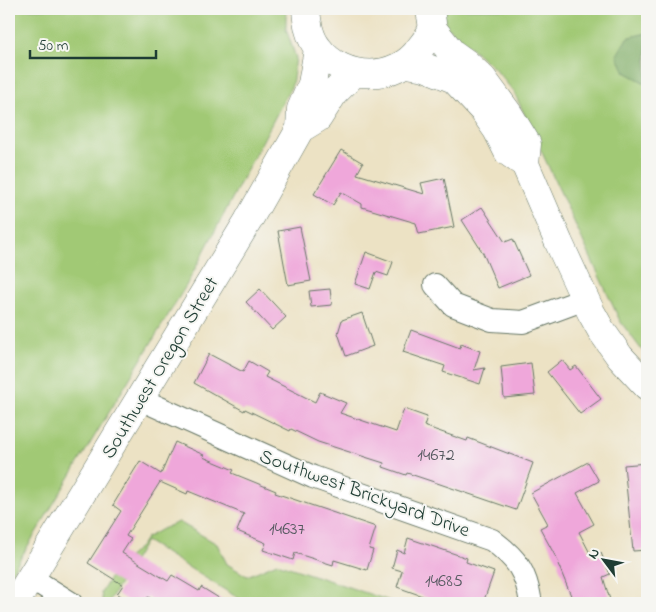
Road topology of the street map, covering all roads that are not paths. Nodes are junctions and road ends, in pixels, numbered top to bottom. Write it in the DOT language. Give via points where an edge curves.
graph roads {
  1 [pos="306,9"];
  2 [pos="431,18"];
  3 [pos="318,49"];
  4 [pos="407,64"];
  5 [pos="355,72"];
  6 [pos="300,129"];
  7 [pos="525,164"];
  8 [pos="435,285"];
  9 [pos="585,300"];
  10 [pos="647,386"];
  11 [pos="140,399"];
  12 [pos="31,578"];
  13 [pos="15,603"];
  14 [pos="71,603"];
  15 [pos="530,603"];
  1 -- 3 [label="main road" via="310,35"];
  2 -- 4 [label="main road" via="415,56"];
  2 -- 7 [label="main road" via="452,53 483,80 508,113 526,144"];
  3 -- 5 [label="main road" via="341,67"];
  3 -- 6 [label="main road, Southwest Oregon Street" via="312,84 301,109"];
  4 -- 5 [label="main road" via="380,73"];
  4 -- 7 [label="main road" via="425,67 454,79 483,110 508,152"];
  5 -- 6 [label="main road, Southwest Oregon Street" via="334,92 318,118"];
  6 -- 11 [label="main road, Southwest Oregon Street"];
  7 -- 9 [label="main road"];
  8 -- 9 [label="street" via="453,305 492,320 523,322"];
  9 -- 10 [label="main road" via="620,357"];
  11 -- 12 [label="main road, Southwest Oregon Street"];
  11 -- 15 [label="street, Southwest Brickyard Drive" via="313,477 492,540 504,548 520,568"];
  12 -- 13 [label="main road, Southwest Oregon Street"];
  12 -- 14 [label="street"];
}
